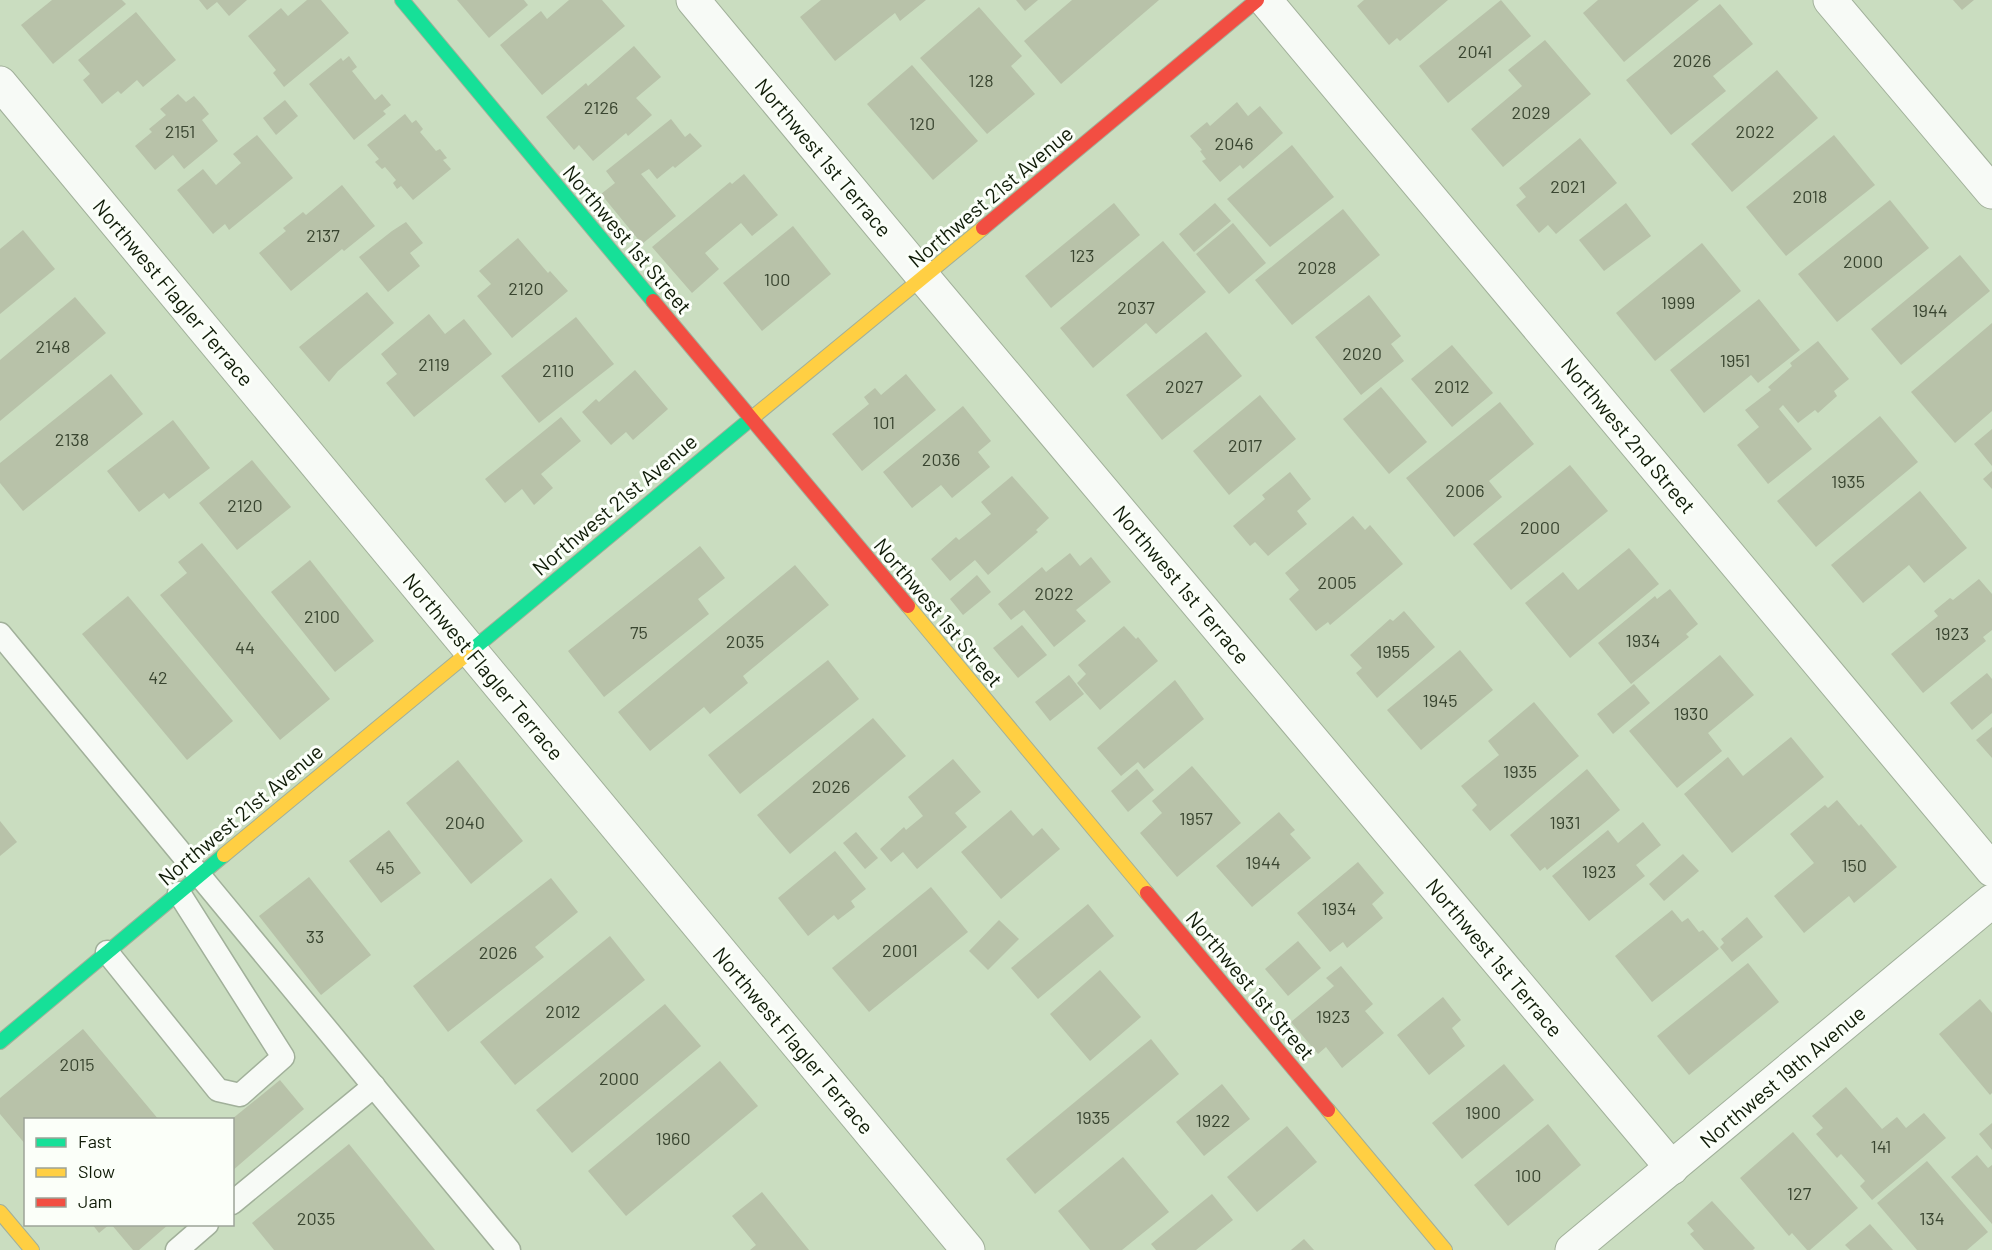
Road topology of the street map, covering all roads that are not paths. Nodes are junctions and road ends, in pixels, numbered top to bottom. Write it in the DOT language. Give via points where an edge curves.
graph roads {
  1 [pos="402,0"];
  2 [pos="693,0"];
  3 [pos="1257,0"];
  4 [pos="1265,0"];
  5 [pos="1830,0"];
  6 [pos="0,82"];
  7 [pos="1992,192"];
  8 [pos="924,278"];
  9 [pos="750,419"];
  10 [pos="0,634"];
  11 [pos="471,650"];
  12 [pos="1992,870"];
  13 [pos="199,876"];
  14 [pos="179,893"];
  15 [pos="1992,901"];
  16 [pos="107,952"];
  17 [pos="0,1042"];
  18 [pos="374,1086"];
  19 [pos="1672,1168"];
  20 [pos="234,1201"];
  21 [pos="0,1212"];
  22 [pos="205,1226"];
  23 [pos="32,1250"];
  24 [pos="177,1250"];
  25 [pos="509,1250"];
  26 [pos="968,1250"];
  27 [pos="1445,1250"];
  28 [pos="1572,1250"];
  1 -- 9 [label="street, Northwest 1st Street"];
  2 -- 8 [label="street, Northwest 1st Terrace"];
  3 -- 8 [label="street, Northwest 21st Avenue"];
  4 -- 12 [label="street, Northwest 2nd Street"];
  5 -- 7 [label="street"];
  6 -- 11 [label="street, Northwest Flagler Terrace"];
  8 -- 9 [label="street, Northwest 21st Avenue"];
  8 -- 19 [label="street, Northwest 1st Terrace"];
  9 -- 11 [label="street, Northwest 21st Avenue"];
  9 -- 27 [label="street, Northwest 1st Street"];
  10 -- 13 [label="lane"];
  11 -- 13 [label="street, Northwest 21st Avenue"];
  11 -- 26 [label="street, Northwest Flagler Terrace"];
  13 -- 14 [label="street, Northwest 21st Avenue"];
  13 -- 18 [label="lane"];
  14 -- 16 [label="street, Northwest 21st Avenue"];
  14 -- 16 [label="lane" via="283,1057 240,1095 218,1090"];
  15 -- 19 [label="street, Northwest 19th Avenue"];
  16 -- 17 [label="street, Northwest 21st Avenue"];
  18 -- 20 [label="lane"];
  18 -- 25 [label="lane"];
  19 -- 28 [label="street, Northwest 19th Avenue"];
  21 -- 23 [label="street"];
  22 -- 24 [label="lane"];
}
